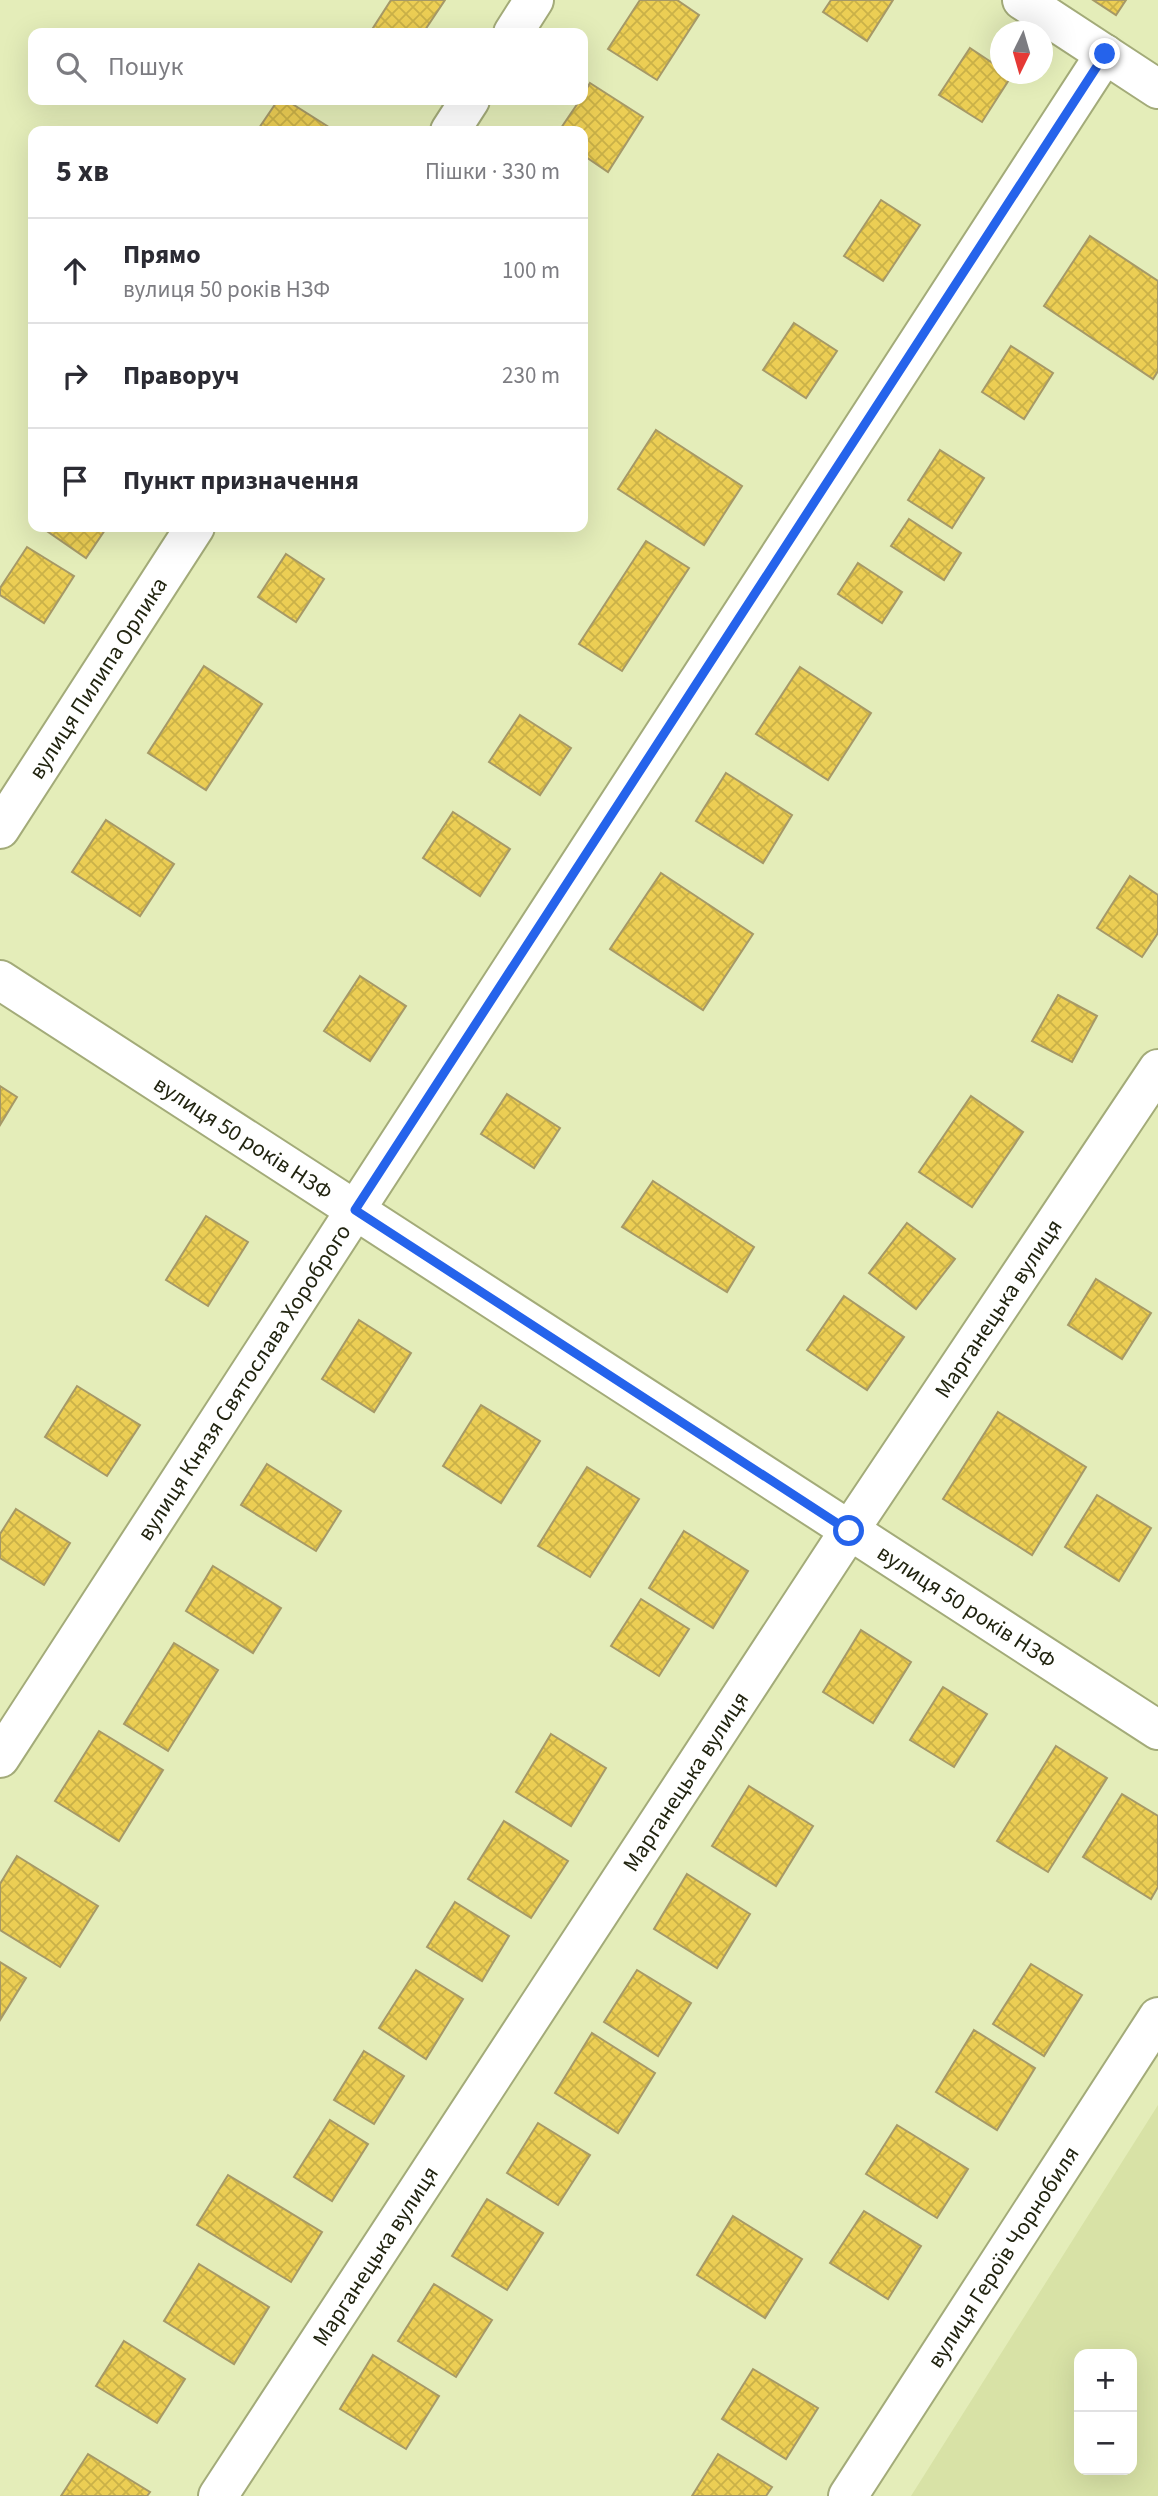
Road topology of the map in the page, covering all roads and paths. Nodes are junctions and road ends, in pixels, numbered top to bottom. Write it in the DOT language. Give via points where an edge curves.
graph roads {
  1 [pos="534,0"];
  2 [pos="1022,0"];
  3 [pos="516,28"];
  4 [pos="1105,54"];
  5 [pos="1158,89"];
  6 [pos="467,105"];
  7 [pos="453,126"];
  8 [pos="192,532"];
  9 [pos="0,829"];
  10 [pos="0,980"];
  11 [pos="1158,1069"];
  12 [pos="355,1210"];
  13 [pos="849,1531"];
  14 [pos="1158,1730"];
  15 [pos="0,1758"];
  16 [pos="1158,2017"];
  17 [pos="218,2496"];
  18 [pos="848,2496"];
  1 -- 3 [label="street"];
  2 -- 4 [label="street"];
  4 -- 5 [label="street"];
  4 -- 12 [label="street, вулиця Князя Святослава Хороброго"];
  6 -- 7 [label="street"];
  8 -- 9 [label="street, вулиця Пилипа Орлика"];
  10 -- 12 [label="street, вулиця 50 років НЗФ"];
  11 -- 13 [label="street, Марганецька вулиця"];
  12 -- 13 [label="street, вулиця 50 років НЗФ"];
  12 -- 15 [label="street, вулиця Князя Святослава Хороброго"];
  13 -- 14 [label="street, вулиця 50 років НЗФ"];
  13 -- 17 [label="street, Марганецька вулиця"];
  16 -- 18 [label="street, вулиця Героїв Чорнобиля"];
}
